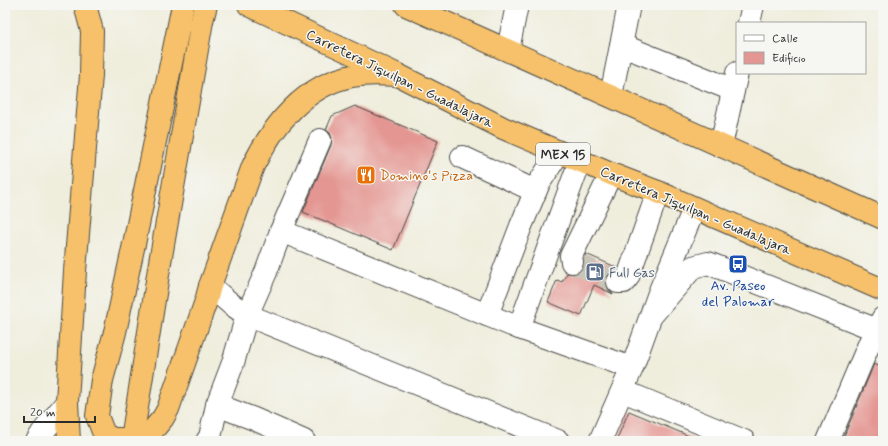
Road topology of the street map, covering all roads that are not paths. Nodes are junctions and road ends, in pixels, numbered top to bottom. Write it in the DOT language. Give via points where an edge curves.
graph roads {
  1 [pos="85,5"];
  2 [pos="249,5"];
  3 [pos="406,5"];
  4 [pos="518,5"];
  5 [pos="629,5"];
  6 [pos="753,5"];
  7 [pos="182,11"];
  8 [pos="204,13"];
  9 [pos="749,22"];
  10 [pos="621,45"];
  11 [pos="508,50"];
  12 [pos="398,75"];
  13 [pos="735,82"];
  14 [pos="611,96"];
  15 [pos="320,140"];
  16 [pos="721,146"];
  17 [pos="559,152"];
  18 [pos="462,157"];
  19 [pos="580,161"];
  20 [pos="611,174"];
  21 [pos="535,191"];
  22 [pos="658,192"];
  23 [pos="694,209"];
  24 [pos="883,218"];
  25 [pos="281,231"];
  26 [pos="572,262"];
  27 [pos="618,282"];
  28 [pos="210,286"];
  29 [pos="883,290"];
  30 [pos="247,315"];
  31 [pos="487,315"];
  32 [pos="651,316"];
  33 [pos="880,324"];
  34 [pos="519,328"];
  35 [pos="115,332"];
  36 [pos="632,368"];
  37 [pos="622,391"];
  38 [pos="67,402"];
  39 [pos="217,405"];
  40 [pos="132,440"];
  41 [pos="209,440"];
  42 [pos="37,441"];
  43 [pos="69,441"];
  44 [pos="76,441"];
  45 [pos="304,441"];
  46 [pos="558,441"];
  47 [pos="600,441"];
  48 [pos="744,441"];
  49 [pos="828,441"];
  1 -- 38 [label="highway" via="92,31 91,75"];
  2 -- 12 [label="highway, Carretera Jiquilpan - Guadalajara / MEX 15"];
  3 -- 11 [label="highway"];
  4 -- 11 [label="lane"];
  5 -- 10 [label="lane"];
  6 -- 9 [label="lane"];
  7 -- 35 [label="highway"];
  8 -- 40 [label="highway"];
  10 -- 13 [label="lane"];
  10 -- 14 [label="lane"];
  11 -- 14 [label="highway"];
  12 -- 17 [label="highway, Carretera Jiquilpan - Guadalajara / MEX 15" via="503,128"];
  12 -- 28 [label="highway" via="368,74 337,80 308,96 284,118 262,147"];
  13 -- 16 [label="lane"];
  14 -- 16 [label="highway"];
  15 -- 25 [label="lane"];
  16 -- 24 [label="highway"];
  17 -- 19 [label="highway, Carretera Jiquilpan - Guadalajara / MEX 15"];
  17 -- 21 [label="lane"];
  18 -- 21 [label="lane"];
  19 -- 20 [label="highway, Carretera Jiquilpan - Guadalajara / MEX 15"];
  19 -- 34 [label="lane"];
  20 -- 22 [label="highway, Carretera Jiquilpan - Guadalajara / MEX 15"];
  20 -- 26 [label="lane" via="571,256"];
  21 -- 31 [label="lane"];
  22 -- 23 [label="highway, Carretera Jiquilpan - Guadalajara / MEX 15"];
  22 -- 27 [label="lane" via="628,277 624,282"];
  23 -- 29 [label="highway, Carretera Jiquilpan - Guadalajara / MEX 15"];
  23 -- 32 [label="lane"];
  25 -- 30 [label="lane"];
  25 -- 31 [label="lane"];
  28 -- 30 [label="lane"];
  28 -- 40 [label="highway" via="168,409 153,430"];
  30 -- 39 [label="lane"];
  30 -- 46 [label="lane"];
  31 -- 34 [label="lane"];
  32 -- 33 [label="lane" via="693,267 708,263"];
  32 -- 36 [label="lane"];
  33 -- 49 [label="lane"];
  34 -- 36 [label="lane"];
  35 -- 40 [label="highway" via="102,380 97,416 104,434 113,439"];
  35 -- 44 [label="highway"];
  36 -- 37 [label="lane"];
  37 -- 47 [label="lane"];
  37 -- 48 [label="lane"];
  38 -- 42 [label="lane"];
  38 -- 43 [label="highway"];
  39 -- 41 [label="lane"];
  39 -- 45 [label="lane" via="254,418"];
}
